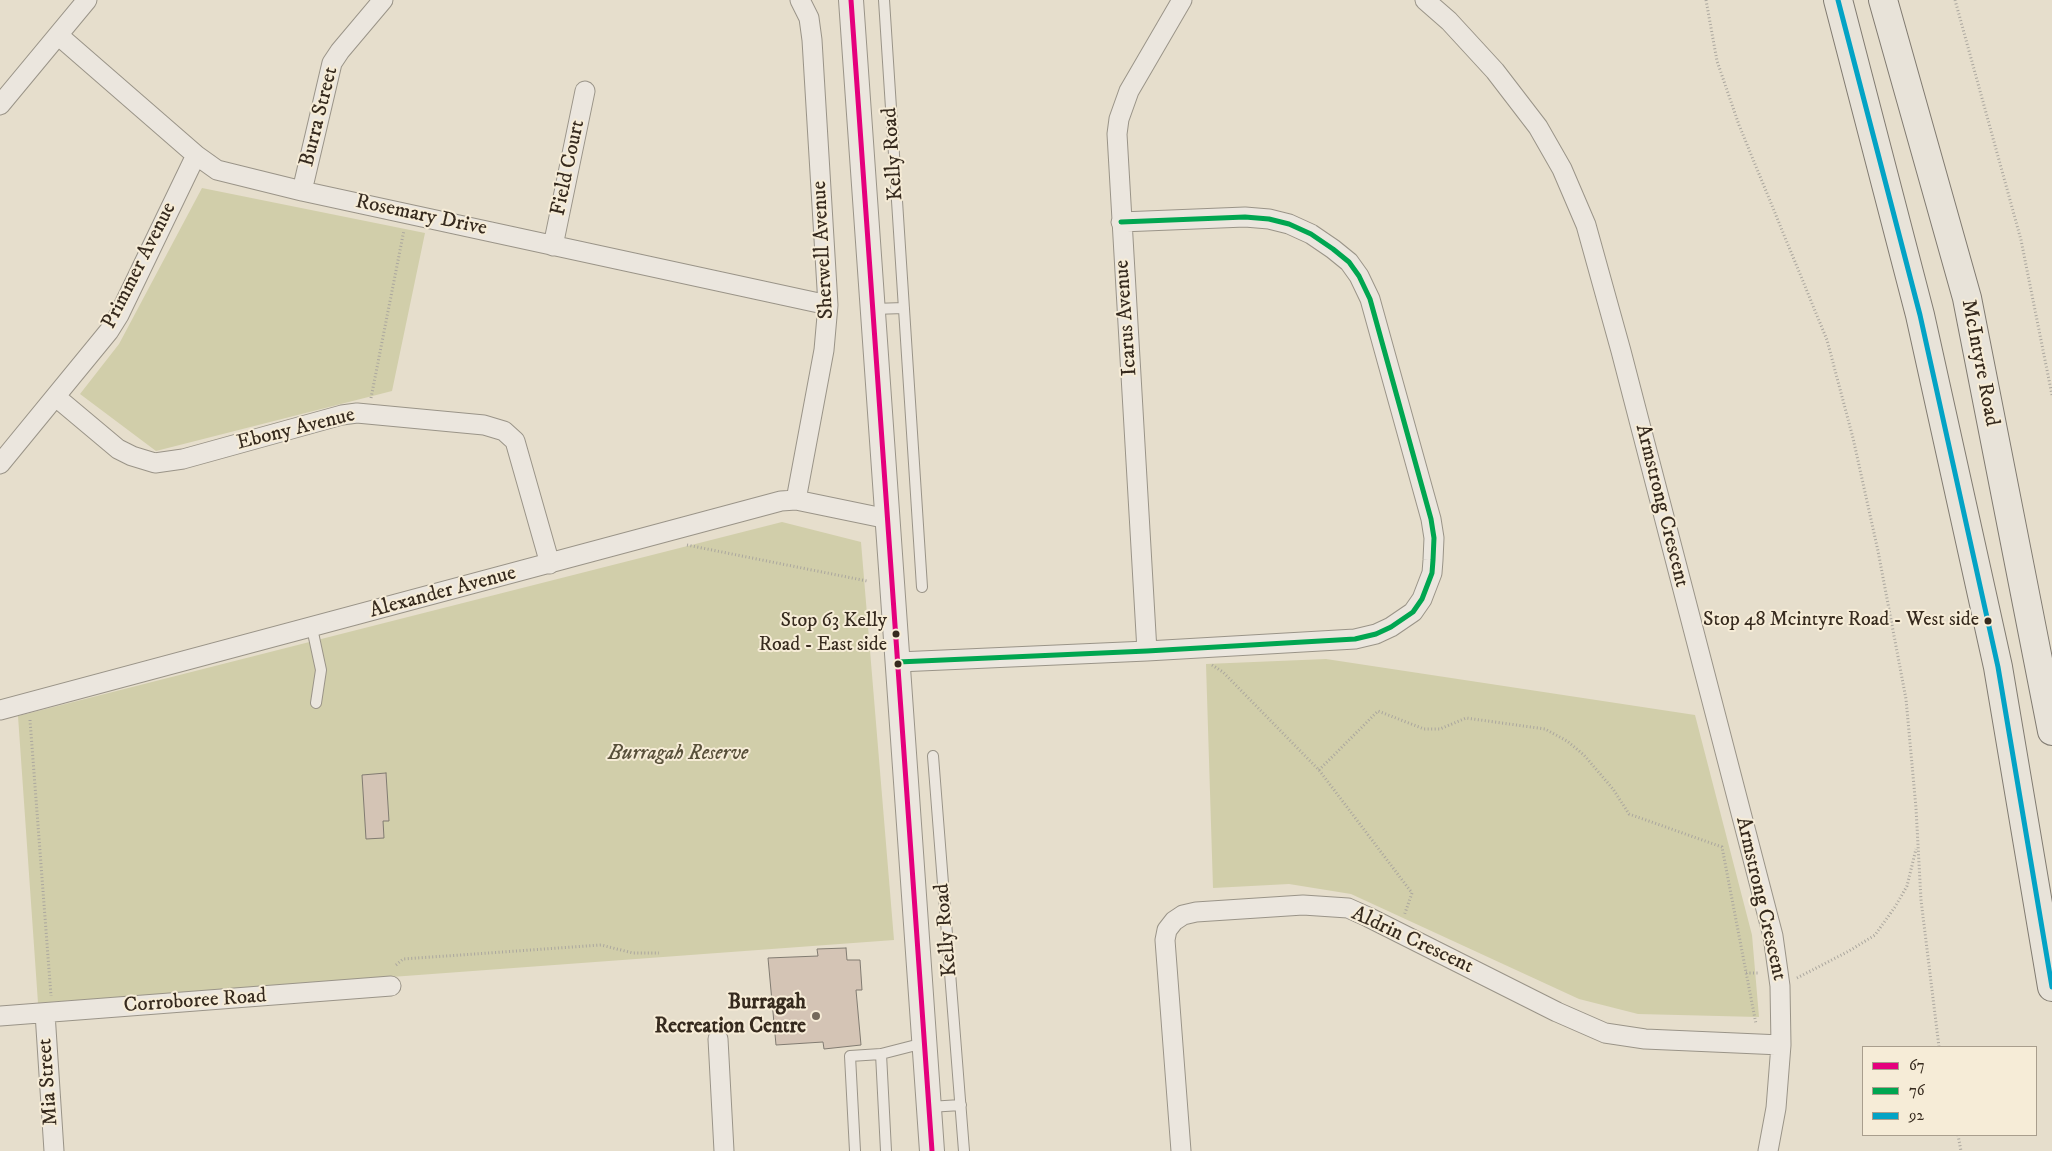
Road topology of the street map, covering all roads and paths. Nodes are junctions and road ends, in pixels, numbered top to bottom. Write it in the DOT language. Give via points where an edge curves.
graph roads {
  1 [pos="87,0"];
  2 [pos="383,0"];
  3 [pos="800,0"];
  4 [pos="850,0"];
  5 [pos="884,0"];
  6 [pos="1182,0"];
  7 [pos="1425,0"];
  8 [pos="1706,0"];
  9 [pos="1838,0"];
  10 [pos="1883,0"];
  11 [pos="1955,0"];
  12 [pos="58,35"];
  13 [pos="585,91"];
  14 [pos="0,105"];
  15 [pos="196,155"];
  16 [pos="302,191"];
  17 [pos="407,213"];
  18 [pos="1121,222"];
  19 [pos="553,246"];
  20 [pos="828,305"];
  21 [pos="904,308"];
  22 [pos="872,309"];
  23 [pos="2052,395"];
  24 [pos="56,397"];
  25 [pos="368,413"];
  26 [pos="0,464"];
  27 [pos="796,500"];
  28 [pos="888,519"];
  29 [pos="650,538"];
  30 [pos="550,564"];
  31 [pos="867,581"];
  32 [pos="922,587"];
  33 [pos="312,628"];
  34 [pos="1190,648"];
  35 [pos="1147,651"];
  36 [pos="898,662"];
  37 [pos="29,702"];
  38 [pos="316,704"];
  39 [pos="0,710"];
  40 [pos="2052,731"];
  41 [pos="933,756"];
  42 [pos="1319,770"];
  43 [pos="1918,841"];
  44 [pos="1399,932"];
  45 [pos="659,953"];
  46 [pos="396,965"];
  47 [pos="1746,973"];
  48 [pos="1765,973"];
  49 [pos="391,986"];
  50 [pos="1780,986"];
  51 [pos="2052,987"];
  52 [pos="49,1013"];
  53 [pos="0,1016"];
  54 [pos="1756,1024"];
  55 [pos="718,1039"];
  56 [pos="925,1042"];
  57 [pos="1781,1045"];
  58 [pos="1940,1046"];
  59 [pos="881,1054"];
  60 [pos="961,1105"];
  61 [pos="929,1107"];
  62 [pos="1958,1136"];
  63 [pos="54,1151"];
  64 [pos="724,1151"];
  65 [pos="855,1151"];
  66 [pos="886,1151"];
  67 [pos="932,1151"];
  68 [pos="964,1151"];
  69 [pos="1180,1151"];
  70 [pos="1768,1151"];
  71 [pos="1961,1151"];
  1 -- 12 [label="street"];
  2 -- 16 [label="street, Burra Street" via="332,63"];
  3 -- 20 [label="street, Sherwell Avenue" via="809,18 812,40"];
  4 -- 22 [label="street, Kelly Road"];
  5 -- 21 [label="lane, Kelly Road"];
  6 -- 18 [label="street, Icarus Avenue" via="1132,84 1119,119 1117,149"];
  7 -- 50 [label="street, Armstrong Crescent" via="1495,71 1538,127 1562,170 1586,225 1766,908"];
  8 -- 43 [label="path" via="1717,61 1739,125 1827,340 1853,438 1906,699"];
  9 -- 51 [label="main road" via="1920,315 1998,667"];
  10 -- 40 [label="main road, McIntyre Road" via="1967,298"];
  11 -- 23 [label="path" via="2021,240"];
  12 -- 14 [label="street"];
  12 -- 15 [label="street, Rosemary Drive"];
  13 -- 19 [label="street, Field Court"];
  15 -- 16 [label="street, Rosemary Drive" via="217,170"];
  15 -- 24 [label="street, Primmer Avenue" via="119,315"];
  16 -- 17 [label="street, Rosemary Drive"];
  17 -- 19 [label="street, Rosemary Drive"];
  17 -- 25 [label="path"];
  18 -- 34 [label="street" via="1269,219 1311,234 1349,262 1370,299 1431,519 1434,560 1422,599 1413,612 1391,627 1355,639"];
  18 -- 35 [label="street, Icarus Avenue"];
  19 -- 20 [label="street, Rosemary Drive"];
  20 -- 27 [label="street, Sherwell Avenue" via="826,341"];
  21 -- 22 [label="lane"];
  21 -- 32 [label="lane, Kelly Road"];
  22 -- 28 [label="street, Kelly Road"];
  24 -- 25 [label="street, Ebony Avenue" via="118,449 155,463 183,460 342,415"];
  24 -- 26 [label="street, Primmer Avenue"];
  25 -- 30 [label="street, Ebony Avenue" via="484,425 511,436"];
  27 -- 28 [label="street, Alexander Avenue"];
  27 -- 29 [label="street, Alexander Avenue" via="782,501"];
  28 -- 36 [label="street, Kelly Road"];
  29 -- 30 [label="street, Alexander Avenue"];
  29 -- 31 [label="path"];
  30 -- 33 [label="street, Alexander Avenue"];
  33 -- 37 [label="street, Alexander Avenue"];
  33 -- 38 [label="lane" via="321,670"];
  34 -- 35 [label="street"];
  34 -- 42 [label="path" via="1199,658 1223,672"];
  35 -- 36 [label="street"];
  36 -- 56 [label="street, Kelly Road"];
  37 -- 39 [label="street, Alexander Avenue"];
  37 -- 52 [label="path"];
  41 -- 60 [label="lane, Kelly Road"];
  42 -- 44 [label="path" via="1412,893"];
  42 -- 47 [label="path" via="1378,711 1424,730 1440,729 1466,718 1545,730 1567,741 1584,756 1613,789 1629,814 1722,847"];
  43 -- 50 [label="path" via="1907,886 1874,935 1850,951"];
  43 -- 58 [label="path" via="1921,900"];
  44 -- 57 [label="street, Aldrin Crescent" via="1605,1033"];
  44 -- 69 [label="street, Aldrin Crescent" via="1348,908 1329,906 1196,912 1174,921 1165,940"];
  45 -- 46 [label="path" via="633,953 600,944 403,959"];
  47 -- 48 [label="path"];
  47 -- 54 [label="path"];
  49 -- 52 [label="street, Corroboree Road"];
  50 -- 57 [label="street, Armstrong Crescent"];
  52 -- 53 [label="street, Corroboree Road"];
  52 -- 63 [label="street, Mia Street"];
  55 -- 64 [label="street"];
  56 -- 59 [label="lane"];
  56 -- 61 [label="street, Kelly Road"];
  57 -- 70 [label="street, Armstrong Crescent" via="1776,1108"];
  59 -- 65 [label="lane" via="850,1056"];
  59 -- 66 [label="lane"];
  60 -- 61 [label="lane"];
  60 -- 68 [label="lane, Kelly Road"];
  61 -- 67 [label="street, Kelly Road"];
  62 -- 71 [label="path"];
}
